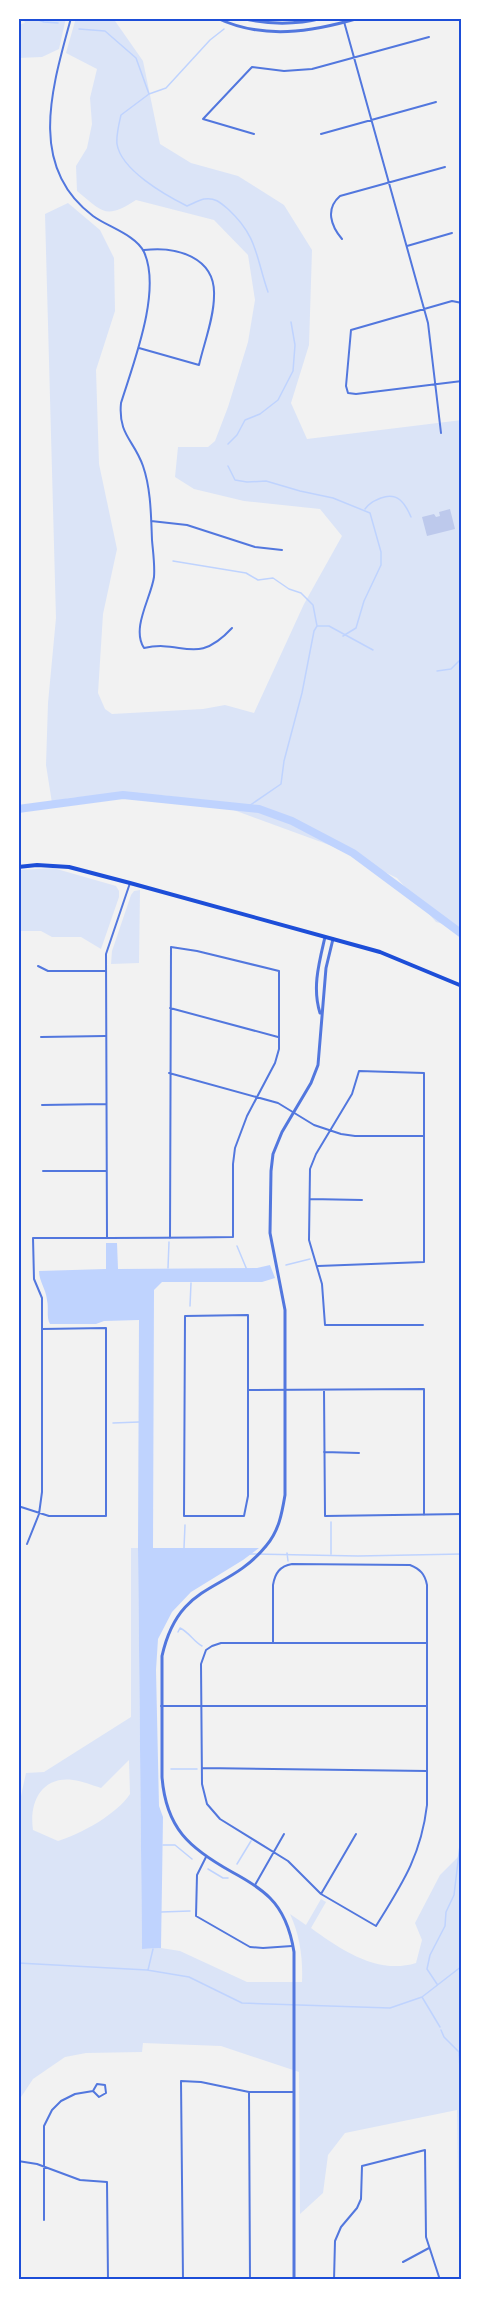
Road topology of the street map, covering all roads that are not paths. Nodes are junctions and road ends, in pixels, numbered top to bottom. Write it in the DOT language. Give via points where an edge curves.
graph roads {
  1 [pos="71,18"];
  2 [pos="217,18"];
  3 [pos="242,18"];
  4 [pos="323,18"];
  5 [pos="359,18"];
  6 [pos="344,20"];
  7 [pos="429,38"];
  8 [pos="354,58"];
  9 [pos="436,102"];
  10 [pos="372,121"];
  11 [pos="254,134"];
  12 [pos="321,134"];
  13 [pos="445,167"];
  14 [pos="388,182"];
  15 [pos="452,233"];
  16 [pos="342,239"];
  17 [pos="407,246"];
  18 [pos="144,250"];
  19 [pos="462,303"];
  20 [pos="424,308"];
  21 [pos="139,348"];
  22 [pos="462,381"];
  23 [pos="436,384"];
  24 [pos="441,433"];
  25 [pos="151,521"];
  26 [pos="282,550"];
  27 [pos="232,627"];
  28 [pos="18,867"];
  29 [pos="130,883"];
  30 [pos="325,936"];
  31 [pos="333,939"];
  32 [pos="38,966"];
  33 [pos="105,971"];
  34 [pos="462,986"];
  35 [pos="170,1008"];
  36 [pos="321,1015"];
  37 [pos="105,1036"];
  38 [pos="41,1037"];
  39 [pos="278,1037"];
  40 [pos="169,1073"];
  41 [pos="257,1096"];
  42 [pos="106,1104"];
  43 [pos="42,1105"];
  44 [pos="293,1113"];
  45 [pos="331,1130"];
  46 [pos="424,1136"];
  47 [pos="43,1171"];
  48 [pos="106,1172"];
  49 [pos="310,1199"];
  50 [pos="362,1200"];
  51 [pos="107,1238"];
  52 [pos="170,1238"];
  53 [pos="318,1266"];
  54 [pos="423,1325"];
  55 [pos="42,1329"];
  56 [pos="248,1390"];
  57 [pos="285,1390"];
  58 [pos="324,1390"];
  59 [pos="324,1452"];
  60 [pos="359,1453"];
  61 [pos="18,1506"];
  62 [pos="39,1514"];
  63 [pos="462,1514"];
  64 [pos="424,1515"];
  65 [pos="27,1544"];
  66 [pos="273,1643"];
  67 [pos="427,1643"];
  68 [pos="161,1706"];
  69 [pos="201,1706"];
  70 [pos="427,1706"];
  71 [pos="202,1768"];
  72 [pos="427,1771"];
  73 [pos="284,1834"];
  74 [pos="356,1834"];
  75 [pos="274,1851"];
  76 [pos="206,1857"];
  77 [pos="255,1885"];
  78 [pos="321,1894"];
  79 [pos="293,1946"];
  80 [pos="93,2091"];
  81 [pos="249,2092"];
  82 [pos="294,2092"];
  83 [pos="18,2161"];
  84 [pos="43,2166"];
  85 [pos="44,2220"];
  86 [pos="429,2248"];
  87 [pos="403,2262"];
  88 [pos="108,2280"];
  89 [pos="183,2280"];
  90 [pos="250,2280"];
  91 [pos="294,2280"];
  92 [pos="334,2280"];
  93 [pos="440,2280"];
  1 -- 18 [label="street" via="51,100 51,148 56,166 63,183 87,212"];
  2 -- 6 [label="street" via="272,32 308,31"];
  3 -- 4 [label="street" via="284,24"];
  5 -- 6 [label="street"];
  6 -- 8 [label="street"];
  7 -- 8 [label="street"];
  8 -- 10 [label="street"];
  8 -- 11 [label="street" via="312,69 252,67 203,118"];
  9 -- 10 [label="street"];
  10 -- 12 [label="street"];
  10 -- 14 [label="street"];
  13 -- 14 [label="street"];
  14 -- 16 [label="street" via="345,194 333,203 331,217"];
  14 -- 17 [label="street"];
  15 -- 17 [label="street"];
  17 -- 20 [label="street"];
  18 -- 21 [label="street" via="149,294"];
  18 -- 21 [label="street" via="189,254 203,263 211,274 214,299 199,365"];
  19 -- 20 [label="street" via="452,301"];
  20 -- 23 [label="street"];
  20 -- 23 [label="street" via="351,330 346,386 348,393"];
  21 -- 25 [label="street" via="120,414 123,431 143,467"];
  22 -- 23 [label="street"];
  23 -- 24 [label="street"];
  25 -- 26 [label="street" via="187,525 255,547"];
  25 -- 27 [label="street" via="154,574 139,633 144,648 153,645 188,651 204,649 222,639"];
  28 -- 29 [label="main road" via="69,867"];
  29 -- 30 [label="main road"];
  29 -- 33 [label="street" via="106,954"];
  30 -- 31 [label="main road"];
  30 -- 36 [label="street" via="316,981"];
  31 -- 34 [label="main road" via="380,952"];
  31 -- 36 [label="street"];
  32 -- 33 [label="street" via="48,971"];
  33 -- 37 [label="street"];
  35 -- 39 [label="street"];
  35 -- 39 [label="street" via="171,947 279,971"];
  35 -- 40 [label="street"];
  36 -- 44 [label="street" via="318,1065"];
  37 -- 38 [label="street"];
  37 -- 42 [label="street"];
  39 -- 41 [label="street" via="277,1057"];
  40 -- 41 [label="street"];
  40 -- 52 [label="street"];
  41 -- 44 [label="street"];
  41 -- 52 [label="street" via="240,1133 233,1164 233,1237"];
  42 -- 43 [label="street"];
  42 -- 48 [label="street"];
  44 -- 45 [label="street"];
  44 -- 57 [label="street" via="276,1145 271,1171 270,1233 285,1310"];
  45 -- 46 [label="street" via="355,1136"];
  45 -- 46 [label="street" via="352,1094 359,1071 424,1073"];
  45 -- 49 [label="street" via="312,1162"];
  46 -- 53 [label="street" via="424,1262"];
  47 -- 48 [label="street"];
  48 -- 51 [label="street"];
  49 -- 50 [label="street"];
  49 -- 53 [label="street" via="309,1240"];
  51 -- 52 [label="street"];
  51 -- 55 [label="street" via="33,1238 34,1279 42,1298"];
  53 -- 54 [label="street" via="325,1325"];
  55 -- 62 [label="street"];
  55 -- 62 [label="street" via="106,1328 106,1516"];
  56 -- 56 [label="street" via="248,1496 244,1516 184,1516 185,1316 248,1315"];
  56 -- 57 [label="street"];
  57 -- 58 [label="street"];
  57 -- 68 [label="street" via="285,1495 277,1529 249,1564 196,1596 175,1620 162,1656"];
  58 -- 59 [label="street"];
  58 -- 64 [label="street" via="424,1389"];
  59 -- 60 [label="street"];
  59 -- 64 [label="street" via="325,1516"];
  61 -- 62 [label="street"];
  62 -- 65 [label="street"];
  63 -- 64 [label="street"];
  66 -- 67 [label="street"];
  66 -- 67 [label="street" via="273,1585 278,1570 292,1564 410,1565 422,1572 427,1585"];
  66 -- 69 [label="street" via="221,1643 206,1650 201,1664"];
  67 -- 70 [label="street"];
  68 -- 69 [label="street"];
  68 -- 76 [label="street" via="166,1807 186,1840"];
  69 -- 70 [label="street"];
  69 -- 71 [label="street"];
  70 -- 72 [label="street"];
  71 -- 72 [label="street"];
  71 -- 75 [label="street" via="203,1795 213,1812"];
  72 -- 78 [label="street" via="424,1830 417,1854 376,1926"];
  73 -- 75 [label="street"];
  74 -- 78 [label="street"];
  75 -- 77 [label="street"];
  75 -- 78 [label="street"];
  76 -- 77 [label="street"];
  76 -- 79 [label="street" via="197,1875 196,1916 250,1947"];
  77 -- 79 [label="street" via="279,1910"];
  79 -- 82 [label="street"];
  80 -- 80 [label="street" via="101,2083 107,2089 99,2097"];
  80 -- 84 [label="street" via="65,2098 52,2110 44,2126"];
  81 -- 82 [label="street"];
  81 -- 89 [label="street" via="181,2081"];
  81 -- 90 [label="street"];
  82 -- 91 [label="street"];
  83 -- 84 [label="street"];
  84 -- 85 [label="street"];
  84 -- 88 [label="street" via="80,2180 107,2182"];
  86 -- 87 [label="street"];
  86 -- 92 [label="street" via="425,2150 362,2166 361,2199 335,2241"];
  86 -- 93 [label="street"];
}
